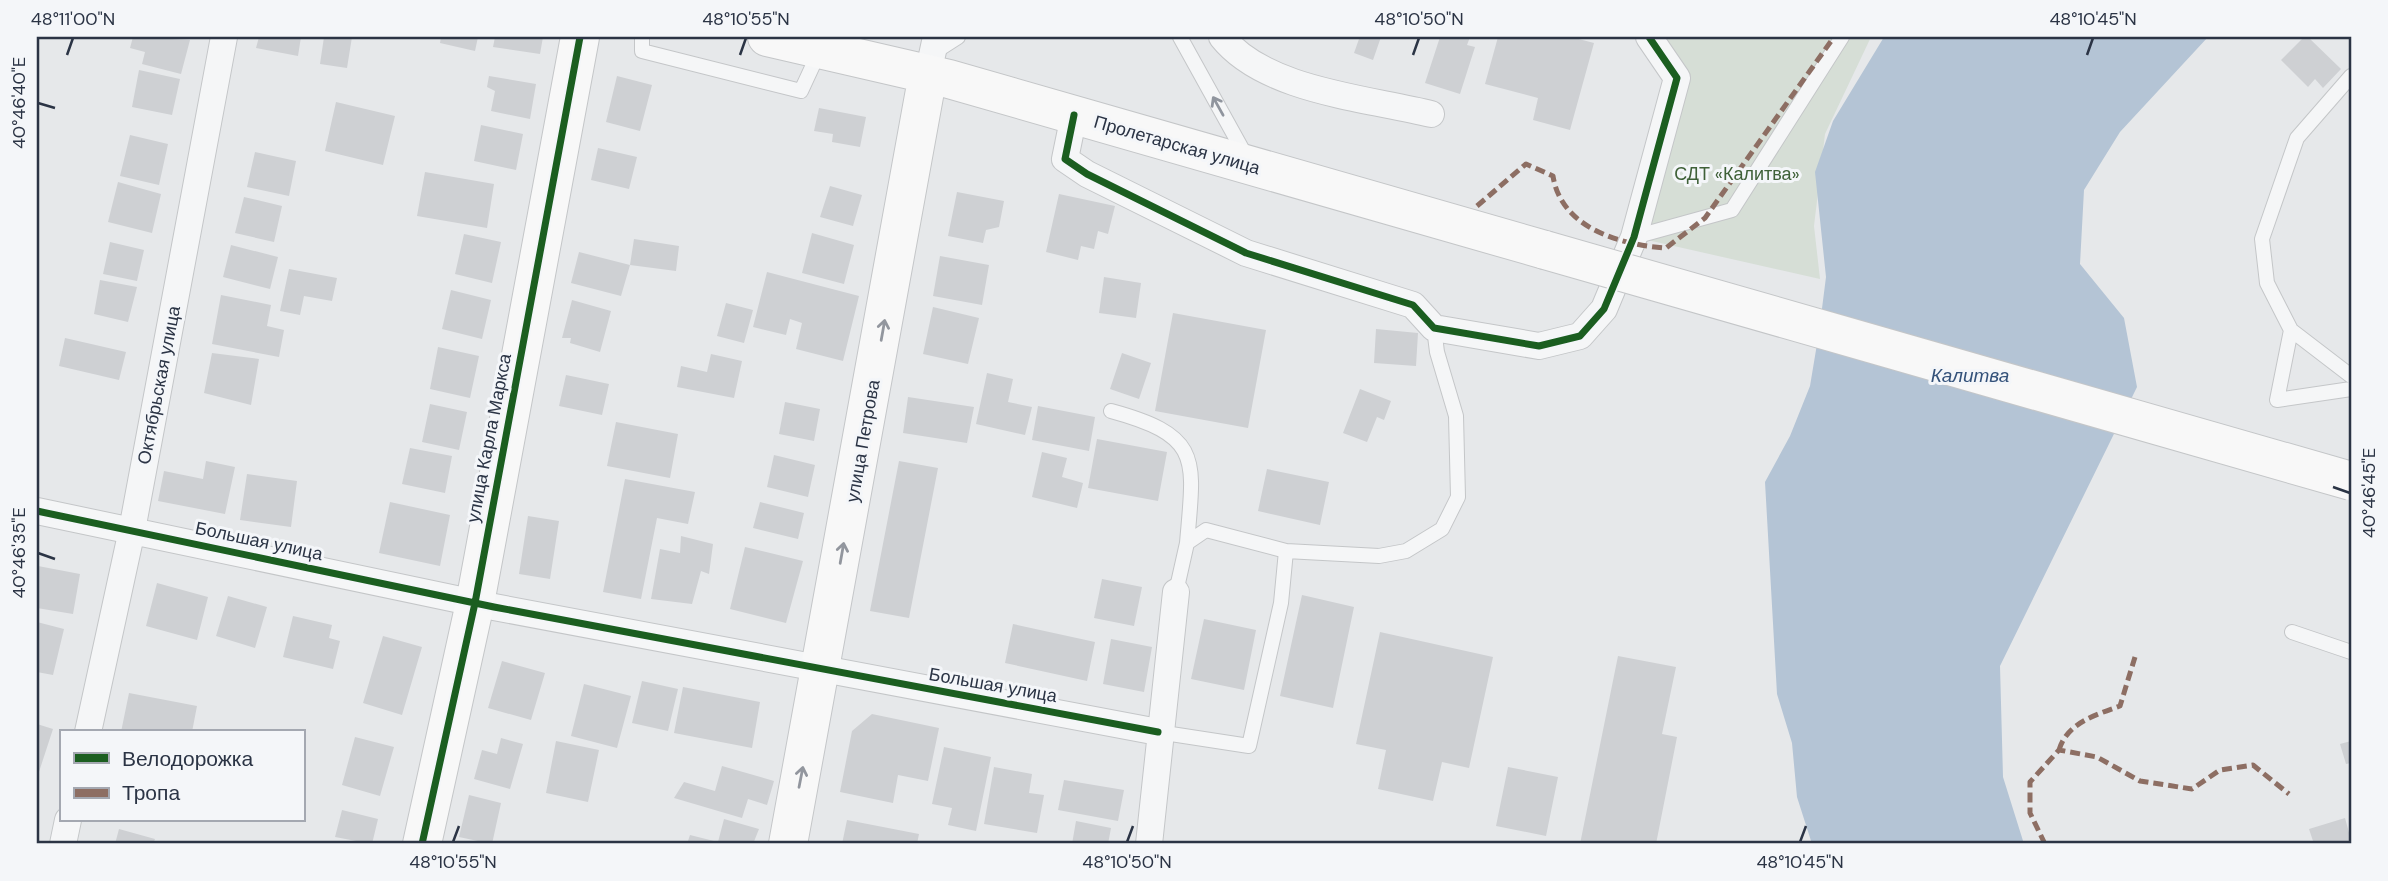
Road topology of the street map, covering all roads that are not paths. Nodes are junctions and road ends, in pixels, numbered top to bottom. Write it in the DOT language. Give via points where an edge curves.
graph roads {
  1 [pos="224,37"];
  2 [pos="580,37"];
  3 [pos="642,37"];
  4 [pos="767,37"];
  5 [pos="958,37"];
  6 [pos="1180,37"];
  7 [pos="1222,37"];
  8 [pos="1649,37"];
  9 [pos="1842,37"];
  10 [pos="821,49"];
  11 [pos="932,55"];
  12 [pos="2351,76"];
  13 [pos="1432,114"];
  14 [pos="1073,115"];
  15 [pos="1251,166"];
  16 [pos="1634,237"];
  17 [pos="1434,328"];
  18 [pos="2291,330"];
  19 [pos="2351,376"];
  20 [pos="2351,389"];
  21 [pos="1111,411"];
  22 [pos="2351,481"];
  23 [pos="37,511"];
  24 [pos="132,530"];
  25 [pos="1187,543"];
  26 [pos="1286,551"];
  27 [pos="1176,592"];
  28 [pos="475,603"];
  29 [pos="2292,632"];
  30 [pos="2351,652"];
  31 [pos="821,670"];
  32 [pos="88,730"];
  33 [pos="1158,732"];
  34 [pos="68,822"];
  35 [pos="63,844"];
  36 [pos="422,844"];
  37 [pos="788,844"];
  38 [pos="1149,844"];
  1 -- 24 [label="street, Октябрьская улица"];
  2 -- 28 [label="main road, улица Карла Маркса"];
  3 -- 10 [label="lane" via="642,51 801,91"];
  4 -- 10 [label="main road, Пролетарская улица"];
  5 -- 11 [label="lane"];
  15 -- 6 [label="lane, one-way"];
  7 -- 13 [label="street" via="1234,51 1296,84"];
  8 -- 16 [label="street" via="1677,78"];
  9 -- 16 [label="lane" via="1732,210"];
  10 -- 11 [label="main road, Пролетарская улица"];
  11 -- 14 [label="main road, Пролетарская улица"];
  31 -- 11 [label="main road, улица Петрова, one-way"];
  12 -- 18 [label="lane" via="2297,138 2262,239 2267,283"];
  14 -- 15 [label="main road, Пролетарская улица"];
  14 -- 17 [label="street" via="1065,159 1087,174 1245,253 1413,305"];
  15 -- 22 [label="main road, Пролетарская улица, bridge"];
  16 -- 17 [label="street" via="1604,309 1580,336 1539,346"];
  17 -- 26 [label="lane" via="1456,416 1458,497 1442,529 1406,551 1379,556"];
  18 -- 19 [label="lane"];
  18 -- 20 [label="lane" via="2277,400"];
  21 -- 25 [label="lane" via="1165,430 1186,453 1193,469"];
  23 -- 24 [label="street, Большая улица"];
  24 -- 28 [label="street, Большая улица"];
  24 -- 32 [label="street, Октябрьская улица"];
  25 -- 26 [label="lane" via="1206,530"];
  25 -- 27 [label="lane"];
  26 -- 33 [label="lane" via="1281,603 1249,746"];
  27 -- 33 [label="street"];
  28 -- 31 [label="street, Большая улица"];
  28 -- 36 [label="main road, улица Карла Маркса"];
  29 -- 30 [label="lane"];
  31 -- 33 [label="street, Большая улица"];
  37 -- 31 [label="main road, улица Петрова, one-way"];
  33 -- 38 [label="street"];
  34 -- 35 [label="street"];
}
